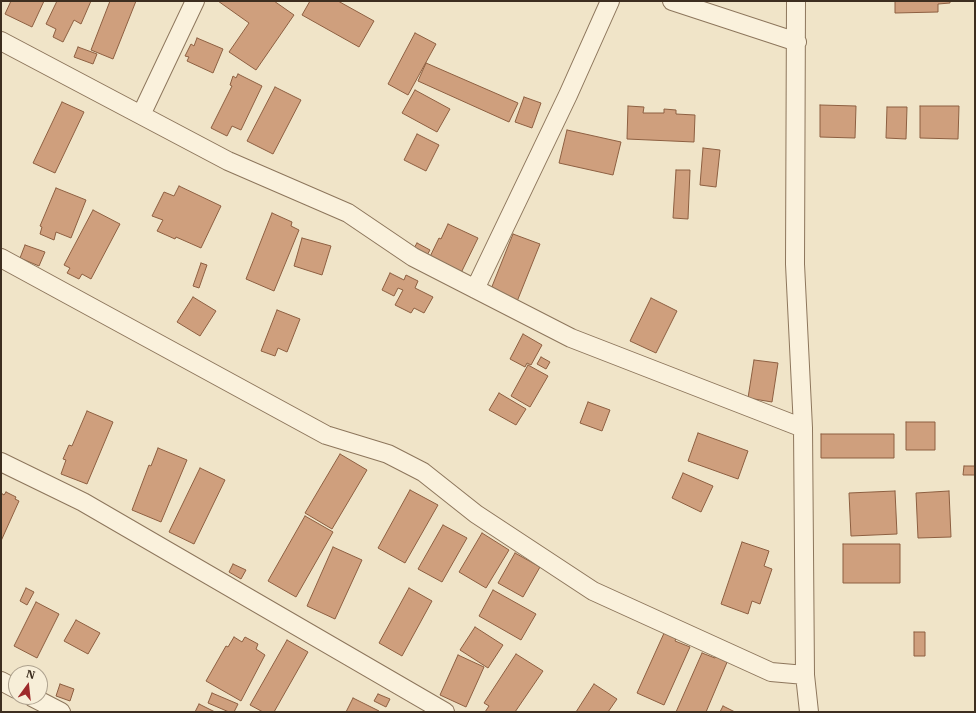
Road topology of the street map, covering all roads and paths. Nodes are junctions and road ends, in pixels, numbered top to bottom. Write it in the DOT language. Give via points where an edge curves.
graph roads {
  1 [pos="195,1"];
  2 [pos="610,1"];
  3 [pos="672,1"];
  4 [pos="796,1"];
  5 [pos="1,41"];
  6 [pos="797,42"];
  7 [pos="141,115"];
  8 [pos="1,258"];
  9 [pos="475,289"];
  10 [pos="803,428"];
  11 [pos="1,462"];
  12 [pos="805,676"];
  13 [pos="47,705"];
  14 [pos="60,712"];
  15 [pos="445,712"];
  16 [pos="809,712"];
  1 -- 7 [label="street"];
  2 -- 9 [label="street"];
  3 -- 6 [label="street"];
  4 -- 6 [label="street"];
  5 -- 7 [label="street"];
  6 -- 10 [label="street" via="795,264"];
  7 -- 9 [label="street" via="228,161 348,213 413,257"];
  8 -- 12 [label="street" via="326,435 388,454 423,472 476,514 593,591 771,672"];
  9 -- 10 [label="street" via="571,338"];
  10 -- 12 [label="street"];
  11 -- 15 [label="street" via="83,502"];
  12 -- 16 [label="street"];
  13 -- 14 [label="street"];
}
